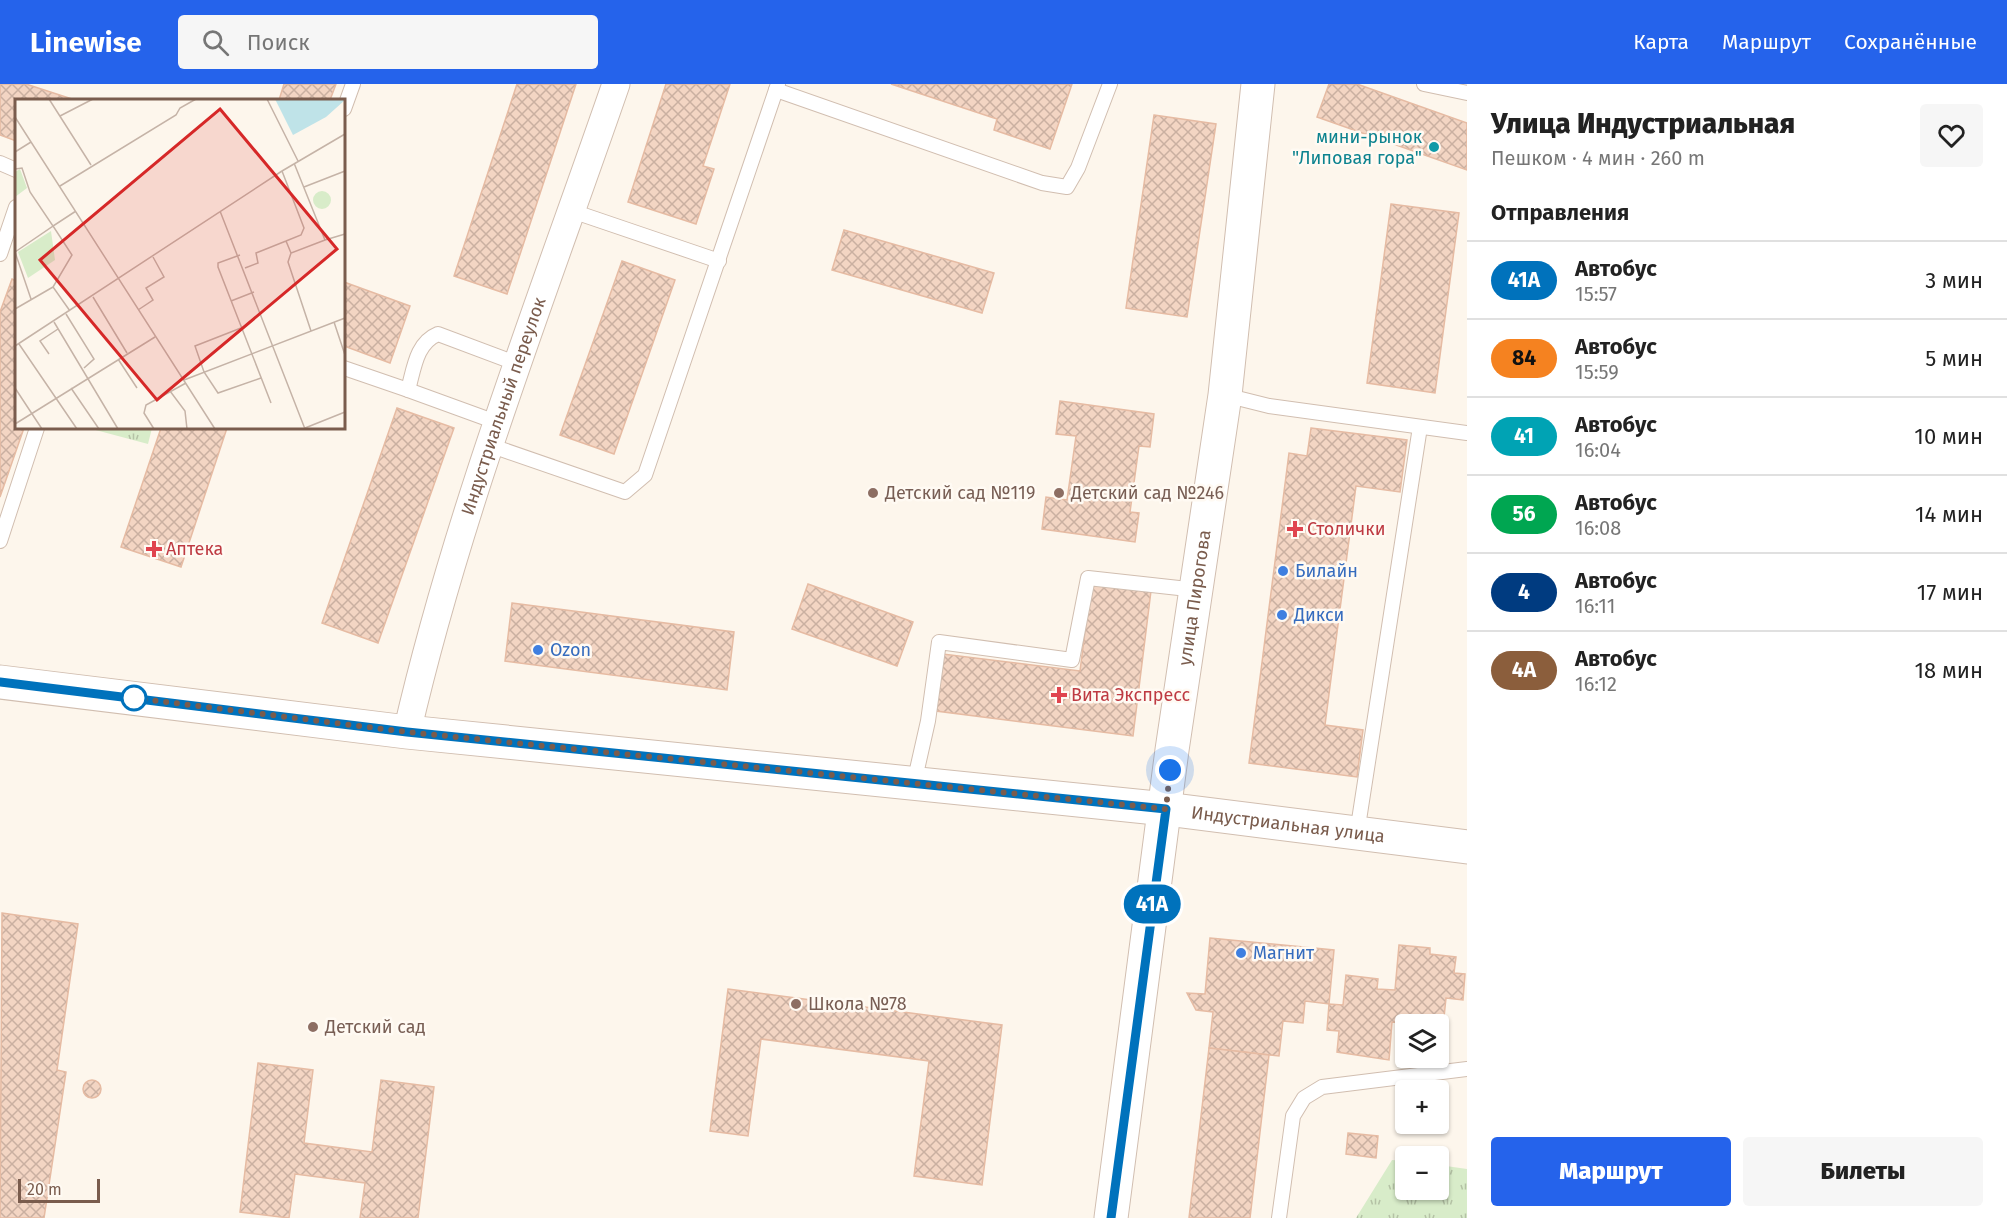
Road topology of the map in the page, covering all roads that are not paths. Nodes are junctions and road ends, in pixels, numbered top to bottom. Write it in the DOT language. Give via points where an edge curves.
graph roads {
  1 [pos="353,84"];
  2 [pos="616,84"];
  3 [pos="1110,84"];
  4 [pos="1258,84"];
  5 [pos="1424,84"];
  6 [pos="777,87"];
  7 [pos="1467,93"];
  8 [pos="345,106"];
  9 [pos="0,163"];
  10 [pos="15,170"];
  11 [pos="15,210"];
  12 [pos="572,211"];
  13 [pos="0,254"];
  14 [pos="719,261"];
  15 [pos="518,364"];
  16 [pos="345,368"];
  17 [pos="408,390"];
  18 [pos="1225,395"];
  19 [pos="1420,427"];
  20 [pos="37,429"];
  21 [pos="492,433"];
  22 [pos="1467,434"];
  23 [pos="0,541"];
  24 [pos="1197,590"];
  25 [pos="0,682"];
  26 [pos="407,732"];
  27 [pos="914,783"];
  28 [pos="1166,809"];
  29 [pos="1357,833"];
  30 [pos="1467,847"];
  31 [pos="1467,1069"];
  32 [pos="1111,1218"];
  33 [pos="1279,1218"];
  1 -- 8 [label="lane"];
  2 -- 12 [label="street, Индустриальный переулок"];
  3 -- 6 [label="lane" via="1067,188 1042,183"];
  4 -- 18 [label="street, улица Пирогова"];
  5 -- 7 [label="lane"];
  6 -- 14 [label="lane"];
  9 -- 10 [label="lane"];
  11 -- 13 [label="lane"];
  12 -- 14 [label="lane"];
  12 -- 15 [label="street, Индустриальный переулок"];
  14 -- 21 [label="lane" via="645,475 634,486 626,492"];
  15 -- 17 [label="lane" via="438,334 427,339 419,351"];
  15 -- 21 [label="street, Индустриальный переулок"];
  16 -- 17 [label="lane"];
  17 -- 21 [label="lane"];
  18 -- 19 [label="lane" via="1269,406"];
  18 -- 24 [label="street, улица Пирогова"];
  19 -- 22 [label="lane"];
  19 -- 29 [label="lane"];
  20 -- 23 [label="lane"];
  21 -- 26 [label="street, Индустриальный переулок" via="424,659"];
  24 -- 27 [label="lane" via="1088,578 1072,660 939,642 928,722"];
  24 -- 28 [label="street, улица Пирогова"];
  25 -- 26 [label="street, Индустриальная улица"];
  26 -- 27 [label="street, Индустриальная улица"];
  27 -- 28 [label="street, Индустриальная улица"];
  28 -- 29 [label="street, Индустриальная улица"];
  28 -- 32 [label="street, улица Пирогова"];
  29 -- 30 [label="street, Индустриальная улица"];
  31 -- 33 [label="lane" via="1322,1087 1304,1098 1293,1116"];
}
